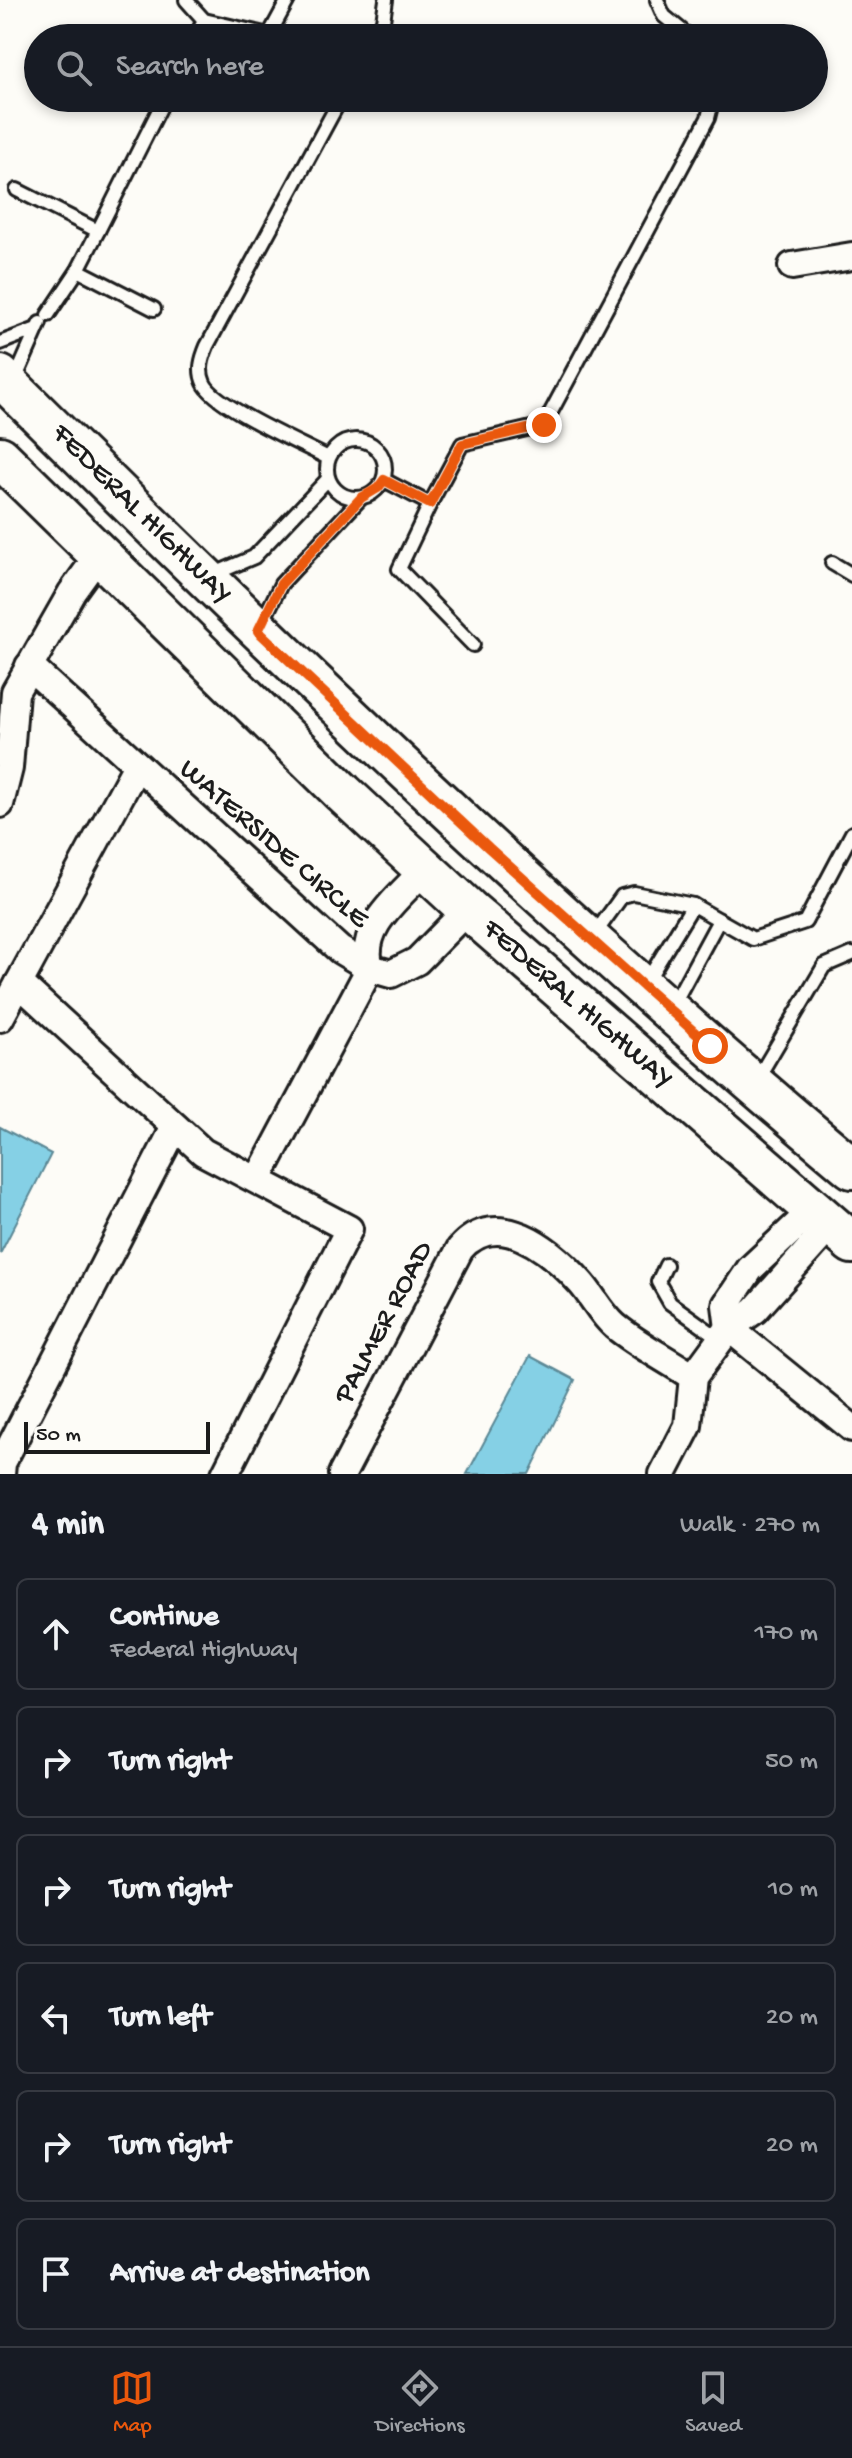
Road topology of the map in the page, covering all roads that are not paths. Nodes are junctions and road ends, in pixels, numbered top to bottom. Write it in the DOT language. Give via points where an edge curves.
graph roads {
  1 [pos="186,0"];
  2 [pos="288,0"];
  3 [pos="386,0"];
  4 [pos="657,0"];
  5 [pos="204,20"];
  6 [pos="202,24"];
  7 [pos="221,24"];
  8 [pos="275,24"];
  9 [pos="381,24"];
  10 [pos="674,24"];
  11 [pos="158,112"];
  12 [pos="333,112"];
  13 [pos="710,112"];
  14 [pos="17,190"];
  15 [pos="98,231"];
  16 [pos="852,256"];
  17 [pos="792,266"];
  18 [pos="78,270"];
  19 [pos="154,309"];
  20 [pos="41,323"];
  21 [pos="0,343"];
  22 [pos="6,382"];
  23 [pos="0,457"];
  24 [pos="328,458"];
  25 [pos="328,479"];
  26 [pos="384,480"];
  27 [pos="361,498"];
  28 [pos="430,504"];
  29 [pos="98,556"];
  30 [pos="832,563"];
  31 [pos="852,575"];
  32 [pos="204,578"];
  33 [pos="258,631"];
  34 [pos="473,645"];
  35 [pos="29,666"];
  36 [pos="136,767"];
  37 [pos="0,804"];
  38 [pos="852,833"];
  39 [pos="425,869"];
  40 [pos="693,905"];
  41 [pos="468,909"];
  42 [pos="719,920"];
  43 [pos="591,939"];
  44 [pos="852,954"];
  45 [pos="370,968"];
  46 [pos="19,983"];
  47 [pos="657,998"];
  48 [pos="0,1018"];
  49 [pos="755,1084"];
  50 [pos="716,1126"];
  51 [pos="175,1127"];
  52 [pos="838,1156"];
  53 [pos="258,1179"];
  54 [pos="837,1219"];
  55 [pos="666,1265"];
  56 [pos="725,1334"];
  57 [pos="693,1377"];
  58 [pos="852,1428"];
  59 [pos="1,1474"];
  60 [pos="225,1474"];
  61 [pos="342,1474"];
  62 [pos="663,1474"];
  1 -- 5 [label="lane"];
  2 -- 8 [label="lane"];
  3 -- 9 [label="lane"];
  4 -- 10 [label="lane"];
  5 -- 6 [label="lane"];
  5 -- 7 [label="lane"];
  11 -- 15 [label="lane"];
  12 -- 24 [label="lane" via="207,346 201,369 203,381 219,400"];
  13 -- 28 [label="lane" via="544,425 462,444"];
  14 -- 15 [label="lane"];
  15 -- 18 [label="lane"];
  16 -- 17 [label="street"];
  18 -- 19 [label="lane"];
  18 -- 20 [label="lane"];
  20 -- 21 [label="lane"];
  20 -- 22 [label="lane"];
  22 -- 32 [label="main road, FEDERAL HIGHWAY"];
  23 -- 29 [label="main road, FEDERAL HIGHWAY"];
  24 -- 25 [label="lane"];
  24 -- 26 [label="lane" via="342,443 362,439 384,459"];
  25 -- 27 [label="lane" via="341,494"];
  25 -- 32 [label="lane" via="254,557"];
  26 -- 27 [label="lane"];
  26 -- 28 [label="lane"];
  27 -- 33 [label="lane" via="281,584"];
  28 -- 34 [label="lane" via="399,569"];
  29 -- 35 [label="street"];
  29 -- 39 [label="main road, FEDERAL HIGHWAY"];
  30 -- 31 [label="lane"];
  32 -- 33 [label="main road, FEDERAL HIGHWAY"];
  33 -- 43 [label="main road, FEDERAL HIGHWAY"];
  35 -- 36 [label="street, WATERSIDE CIRCLE"];
  35 -- 37 [label="street" via="15,692 9,768"];
  36 -- 45 [label="street, WATERSIDE CIRCLE" via="340,950"];
  36 -- 46 [label="street, WATERSIDE CIRCLE"];
  38 -- 42 [label="lane" via="805,922 753,939"];
  39 -- 41 [label="main road, FEDERAL HIGHWAY"];
  39 -- 45 [label="street, WATERSIDE CIRCLE" via="373,926 365,952"];
  40 -- 42 [label="lane"];
  40 -- 43 [label="lane" via="634,893 622,896"];
  40 -- 47 [label="lane"];
  41 -- 45 [label="street, WATERSIDE CIRCLE" via="417,961 391,974"];
  41 -- 50 [label="main road, FEDERAL HIGHWAY"];
  42 -- 47 [label="lane"];
  43 -- 47 [label="main road, FEDERAL HIGHWAY"];
  44 -- 49 [label="lane" via="824,966"];
  45 -- 53 [label="street, WATERSIDE CIRCLE"];
  46 -- 48 [label="street, WATERSIDE CIRCLE"];
  46 -- 51 [label="street"];
  47 -- 49 [label="main road, FEDERAL HIGHWAY"];
  49 -- 52 [label="main road, FEDERAL HIGHWAY"];
  50 -- 52 [label="main road" via="768,1147"];
  50 -- 54 [label="main road, FEDERAL HIGHWAY"];
  51 -- 53 [label="street" via="203,1152"];
  51 -- 59 [label="street" via="2,1463"];
  53 -- 60 [label="street" via="349,1229"];
  54 -- 56 [label="street" via="750,1269 726,1305"];
  55 -- 56 [label="lane" via="658,1282 670,1303"];
  56 -- 57 [label="street"];
  56 -- 58 [label="street"];
  57 -- 61 [label="street, PALMER ROAD" via="613,1324 578,1280 528,1238 483,1230 460,1249"];
  57 -- 62 [label="street" via="688,1426"];
}
